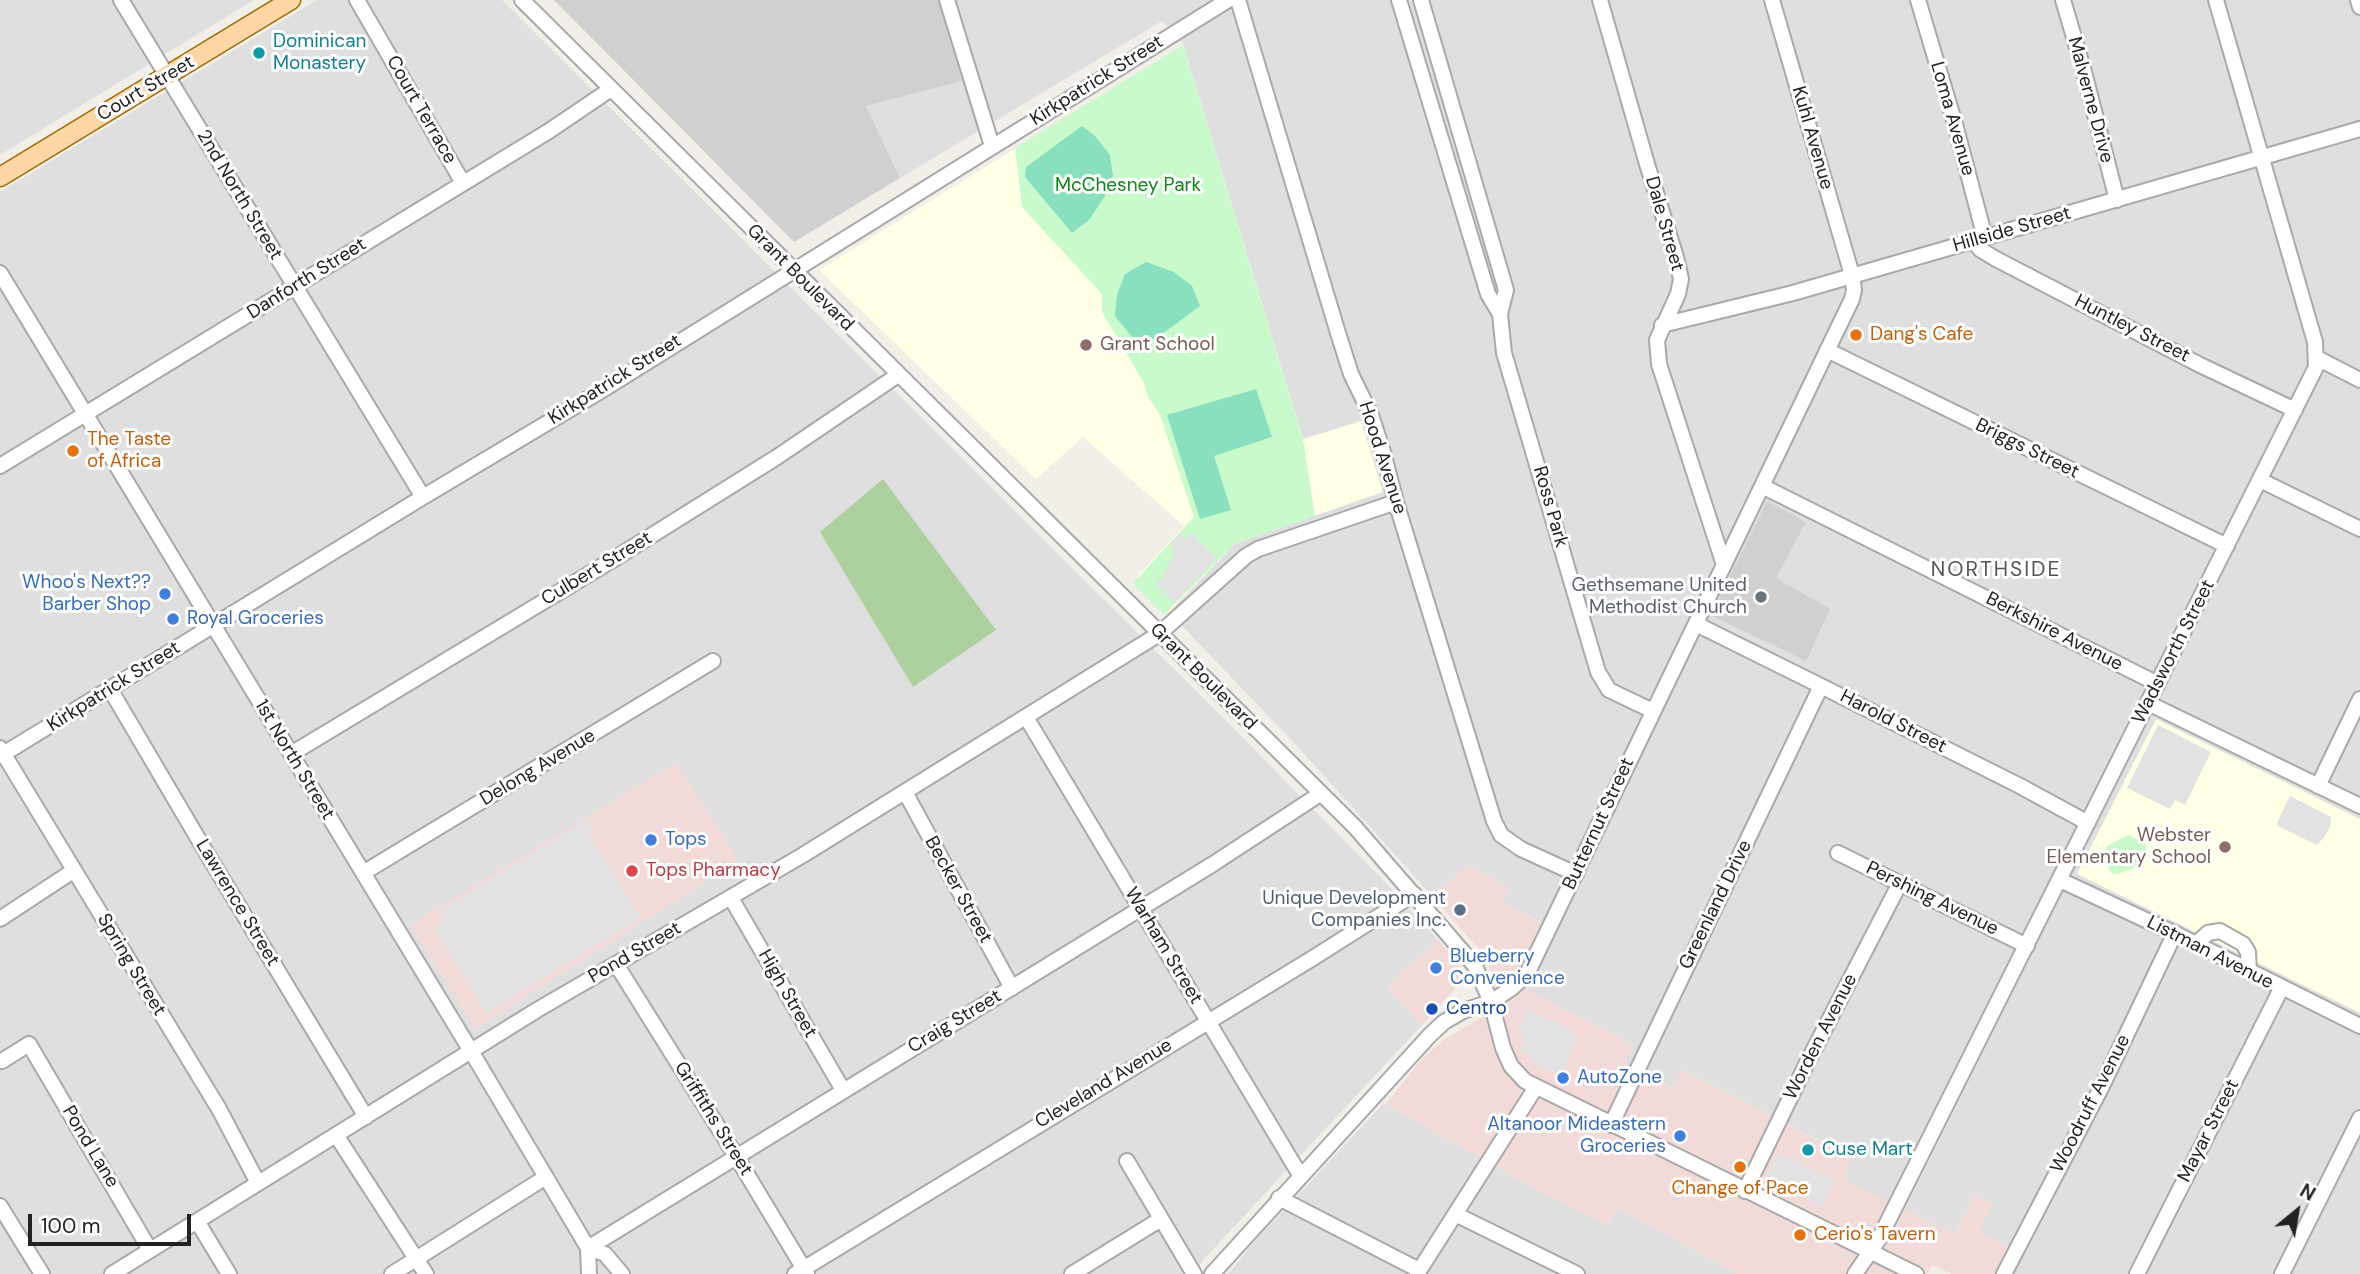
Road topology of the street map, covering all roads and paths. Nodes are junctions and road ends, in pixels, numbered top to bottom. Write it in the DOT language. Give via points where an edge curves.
graph roads {
  1 [pos="121,0"];
  2 [pos="291,0"];
  3 [pos="357,0"];
  4 [pos="522,0"];
  5 [pos="947,0"];
  6 [pos="1228,0"];
  7 [pos="1237,0"];
  8 [pos="1399,0"];
  9 [pos="1421,0"];
  10 [pos="1600,0"];
  11 [pos="1772,0"];
  12 [pos="1918,0"];
  13 [pos="2063,0"];
  14 [pos="2216,0"];
  15 [pos="2358,0"];
  16 [pos="2360,7"];
  17 [pos="167,76"];
  18 [pos="611,89"];
  19 [pos="2360,129"];
  20 [pos="992,146"];
  21 [pos="2262,157"];
  22 [pos="0,177"];
  23 [pos="463,183"];
  24 [pos="2117,200"];
  25 [pos="1979,239"];
  26 [pos="792,270"];
  27 [pos="0,273"];
  28 [pos="1852,275"];
  29 [pos="294,287"];
  30 [pos="1500,314"];
  31 [pos="1662,326"];
  32 [pos="1827,350"];
  33 [pos="2317,358"];
  34 [pos="898,375"];
  35 [pos="2360,380"];
  36 [pos="2295,410"];
  37 [pos="86,414"];
  38 [pos="0,466"];
  39 [pos="2260,480"];
  40 [pos="1762,486"];
  41 [pos="422,497"];
  42 [pos="1396,502"];
  43 [pos="2360,529"];
  44 [pos="2227,546"];
  45 [pos="1724,565"];
  46 [pos="1696,624"];
  47 [pos="213,626"];
  48 [pos="1159,634"];
  49 [pos="713,661"];
  50 [pos="2158,684"];
  51 [pos="1821,686"];
  52 [pos="110,689"];
  53 [pos="2360,699"];
  54 [pos="2148,703"];
  55 [pos="1653,711"];
  56 [pos="1026,717"];
  57 [pos="1,753"];
  58 [pos="291,754"];
  59 [pos="2318,786"];
  60 [pos="905,792"];
  61 [pos="1320,794"];
  62 [pos="2360,806"];
  63 [pos="2088,823"];
  64 [pos="1838,853"];
  65 [pos="74,870"];
  66 [pos="363,873"];
  67 [pos="1576,874"];
  68 [pos="2060,880"];
  69 [pos="1900,883"];
  70 [pos="1414,894"];
  71 [pos="731,898"];
  72 [pos="1141,908"];
  73 [pos="0,919"];
  74 [pos="2175,933"];
  75 [pos="2196,944"];
  76 [pos="2027,946"];
  77 [pos="616,964"];
  78 [pos="2249,972"];
  79 [pos="1012,988"];
  80 [pos="2281,989"];
  81 [pos="1491,1002"];
  82 [pos="1208,1021"];
  83 [pos="2360,1027"];
  84 [pos="471,1051"];
  85 [pos="2,1061"];
  86 [pos="1536,1087"];
  87 [pos="843,1090"];
  88 [pos="366,1117"];
  89 [pos="2360,1118"];
  90 [pos="1611,1125"];
  91 [pos="336,1135"];
  92 [pos="736,1156"];
  93 [pos="1127,1161"];
  94 [pos="1300,1175"];
  95 [pos="546,1177"];
  96 [pos="258,1184"];
  97 [pos="1745,1191"];
  98 [pos="1279,1198"];
  99 [pos="0,1206"];
  100 [pos="1455,1214"];
  101 [pos="1161,1219"];
  102 [pos="197,1221"];
  103 [pos="588,1248"];
  104 [pos="150,1250"];
  105 [pos="1871,1252"];
  106 [pos="416,1258"];
  107 [pos="802,1272"];
  108 [pos="1418,1272"];
  109 [pos="42,1274"];
  110 [pos="112,1274"];
  111 [pos="229,1274"];
  112 [pos="392,1274"];
  113 [pos="426,1274"];
  114 [pos="589,1274"];
  115 [pos="622,1274"];
  116 [pos="1072,1274"];
  117 [pos="1194,1274"];
  118 [pos="1212,1274"];
  119 [pos="1577,1274"];
  120 [pos="1855,1274"];
  121 [pos="1916,1274"];
  122 [pos="2004,1274"];
  123 [pos="2137,1274"];
  124 [pos="2281,1274"];
  1 -- 17 [label="street, 2nd North Street"];
  2 -- 17 [label="main road, Court Street"];
  3 -- 23 [label="street, Court Terrace"];
  4 -- 18 [label="street, Grant Boulevard"];
  5 -- 20 [label="street"];
  6 -- 20 [label="street, Kirkpatrick Street"];
  7 -- 42 [label="street, Hood Avenue" via="1338,333 1371,415"];
  8 -- 30 [label="street, Ross Park" via="1488,294"];
  9 -- 30 [label="street, Ross Park" via="1506,290"];
  10 -- 31 [label="street, Dale Street" via="1681,279"];
  11 -- 28 [label="street, Kuhl Avenue"];
  12 -- 25 [label="street, Loma Avenue" via="1955,124"];
  13 -- 24 [label="street, Malverne Drive"];
  14 -- 21 [label="street"];
  15 -- 16 [label="street"];
  17 -- 22 [label="main road, Court Street"];
  17 -- 29 [label="street, 2nd North Street"];
  18 -- 23 [label="street, Danforth Street"];
  18 -- 26 [label="street, Grant Boulevard"];
  19 -- 21 [label="street, Hillside Street"];
  20 -- 26 [label="street, Kirkpatrick Street"];
  21 -- 24 [label="street, Hillside Street"];
  21 -- 33 [label="street"];
  23 -- 29 [label="street, Danforth Street"];
  24 -- 25 [label="street, Hillside Street"];
  25 -- 28 [label="street, Hillside Street"];
  25 -- 36 [label="street, Huntley Street" via="1981,250 1996,259"];
  26 -- 34 [label="street, Grant Boulevard"];
  26 -- 41 [label="street, Kirkpatrick Street"];
  27 -- 37 [label="street, 1st North Street"];
  28 -- 31 [label="street, Hillside Street"];
  28 -- 32 [label="street, Butternut Street" via="1852,299"];
  29 -- 37 [label="street, Danforth Street"];
  29 -- 41 [label="street, 2nd North Street"];
  30 -- 55 [label="street, Ross Park" via="1504,353 1598,672 1609,690"];
  31 -- 45 [label="street, Dale Street" via="1657,340 1659,364"];
  32 -- 40 [label="street, Butternut Street"];
  32 -- 44 [label="street, Briggs Street"];
  33 -- 35 [label="street"];
  33 -- 36 [label="street, Wadsworth Street"];
  34 -- 48 [label="street, Grant Boulevard"];
  34 -- 58 [label="street, Culbert Street" via="614,559"];
  36 -- 39 [label="street, Wadsworth Street"];
  37 -- 38 [label="street, Danforth Street"];
  37 -- 47 [label="street, 1st North Street"];
  39 -- 43 [label="street"];
  39 -- 44 [label="street, Wadsworth Street"];
  40 -- 45 [label="street, Butternut Street"];
  40 -- 50 [label="street, Berkshire Avenue"];
  41 -- 47 [label="street, Kirkpatrick Street"];
  42 -- 48 [label="street, Pond Street" via="1258,549 1224,573"];
  42 -- 67 [label="street, Hood Avenue" via="1494,821 1501,835 1521,849"];
  44 -- 50 [label="street, Wadsworth Street"];
  45 -- 46 [label="street, Butternut Street"];
  46 -- 51 [label="street, Harold Street"];
  46 -- 55 [label="street, Butternut Street"];
  47 -- 52 [label="street, Kirkpatrick Street"];
  47 -- 58 [label="street, 1st North Street"];
  48 -- 56 [label="street, Pond Street"];
  48 -- 61 [label="street, Grant Boulevard"];
  49 -- 66 [label="street, Delong Avenue"];
  50 -- 54 [label="street, Wadsworth Street"];
  51 -- 63 [label="street, Harold Street"];
  51 -- 90 [label="street, Greenland Drive"];
  52 -- 57 [label="street, Kirkpatrick Street"];
  52 -- 88 [label="street, Lawrence Street"];
  53 -- 59 [label="street"];
  54 -- 59 [label="street"];
  54 -- 63 [label="street, Wadsworth Street"];
  55 -- 67 [label="street, Butternut Street"];
  56 -- 60 [label="street, Pond Street"];
  56 -- 72 [label="street, Warham Street"];
  57 -- 65 [label="street, Spring Street"];
  58 -- 66 [label="street, 1st North Street"];
  59 -- 62 [label="street"];
  60 -- 71 [label="street, Pond Street"];
  60 -- 79 [label="street, Becker Street"];
  61 -- 70 [label="street, Grant Boulevard"];
  61 -- 72 [label="street, Craig Street"];
  63 -- 68 [label="street, Wadsworth Street"];
  64 -- 69 [label="street, Pershing Avenue"];
  65 -- 73 [label="street"];
  65 -- 96 [label="street, Spring Street" via="219,1110"];
  66 -- 84 [label="street, 1st North Street"];
  67 -- 81 [label="street, Butternut Street" via="1527,974"];
  68 -- 74 [label="street, Listman Avenue"];
  68 -- 76 [label="street, Wadsworth Street"];
  69 -- 76 [label="street, Pershing Avenue"];
  69 -- 97 [label="street, Worden Avenue"];
  70 -- 81 [label="street, Grant Boulevard" via="1467,954"];
  70 -- 82 [label="street, Cleveland Avenue"];
  71 -- 77 [label="street, Pond Street"];
  71 -- 87 [label="street, High Street"];
  72 -- 79 [label="street, Craig Street"];
  72 -- 82 [label="street, Warham Street"];
  74 -- 75 [label="street, Listman Avenue"];
  74 -- 122 [label="street, Woodruff Avenue"];
  75 -- 78 [label="street, Listman Avenue"];
  75 -- 78 [label="street" via="2208,933 2220,931 2243,944"];
  76 -- 105 [label="street, Wadsworth Street"];
  77 -- 84 [label="street, Pond Street"];
  77 -- 92 [label="street, Griffiths Street"];
  78 -- 80 [label="street, Listman Avenue"];
  79 -- 87 [label="street, Craig Street"];
  80 -- 83 [label="street, Listman Avenue"];
  80 -- 123 [label="street, Mayar Street"];
  81 -- 86 [label="street, Grant Boulevard" via="1511,1066"];
  81 -- 94 [label="street, Butternut Street" via="1444,1022"];
  82 -- 94 [label="street, Warham Street"];
  82 -- 107 [label="street, Cleveland Avenue"];
  84 -- 88 [label="street, Pond Street"];
  84 -- 95 [label="street, 1st North Street"];
  85 -- 104 [label="street, Pond Lane" via="29,1044"];
  86 -- 90 [label="street, Grant Boulevard"];
  86 -- 100 [label="street"];
  87 -- 92 [label="street, Craig Street"];
  88 -- 91 [label="street, Pond Street"];
  89 -- 124 [label="street"];
  90 -- 97 [label="street, Grant Boulevard"];
  91 -- 96 [label="street, Pond Street"];
  91 -- 106 [label="street"];
  92 -- 103 [label="street, Craig Street"];
  92 -- 107 [label="street, Griffiths Street"];
  93 -- 101 [label="street"];
  94 -- 98 [label="street, Butternut Street"];
  95 -- 103 [label="street, 1st North Street"];
  95 -- 106 [label="street"];
  96 -- 102 [label="street, Pond Street"];
  97 -- 105 [label="street, Grant Boulevard"];
  98 -- 108 [label="street"];
  98 -- 118 [label="street, Butternut Street"];
  99 -- 109 [label="street"];
  100 -- 108 [label="street"];
  100 -- 119 [label="street"];
  101 -- 116 [label="street"];
  101 -- 117 [label="street"];
  102 -- 104 [label="street, Pond Street"];
  102 -- 111 [label="street"];
  103 -- 114 [label="street, 1st North Street"];
  103 -- 115 [label="street, 1st North Street" via="605,1254"];
  104 -- 110 [label="street, Pond Street"];
  105 -- 120 [label="street, Wadsworth Street"];
  105 -- 121 [label="street, Grant Boulevard"];
  106 -- 112 [label="street"];
  106 -- 113 [label="street"];
}
